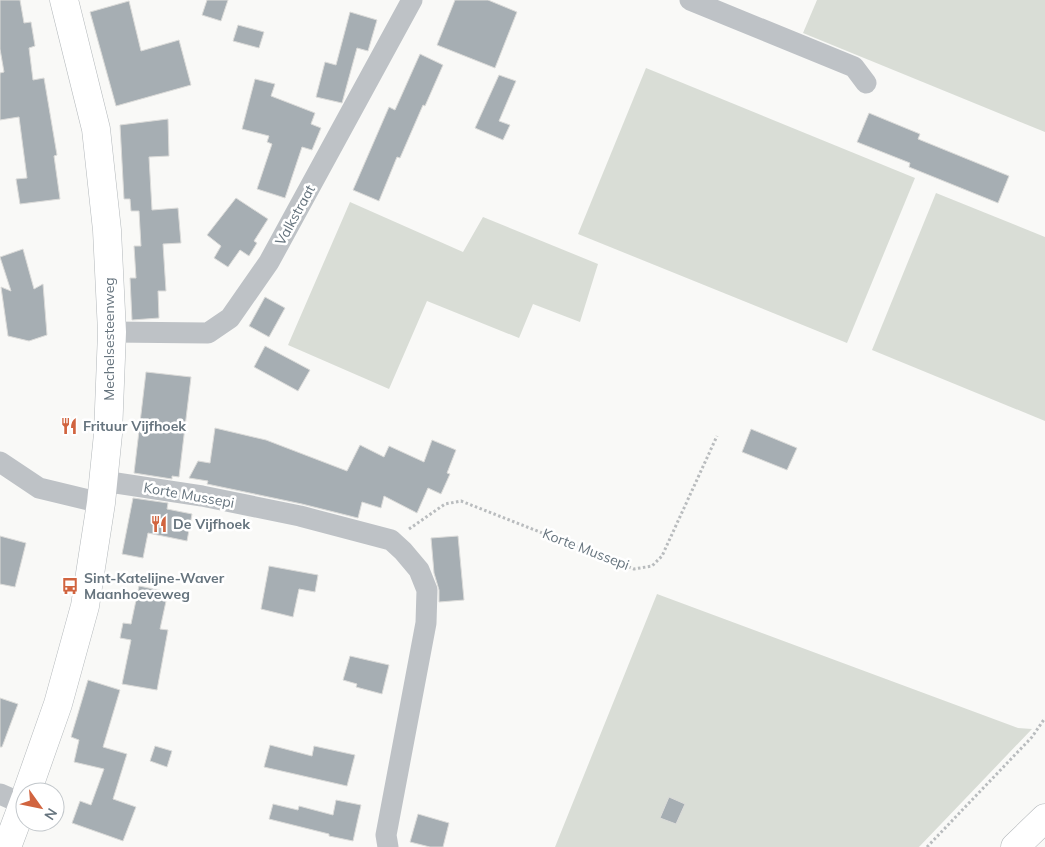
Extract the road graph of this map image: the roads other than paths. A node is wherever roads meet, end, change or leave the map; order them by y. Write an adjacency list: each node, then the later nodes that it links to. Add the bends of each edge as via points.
1 (64, 0): 5 (main road, Mechelsesteenweg, via 96,129 107,230)
2 (412, 0): 5 (street, Valkstraat, via 270,262 230,318 208,333)
3 (690, 0): 4 (street, via 854,67)
4 (866, 83)
5 (112, 332): 7 (main road, Mechelsesteenweg)
6 (0, 462): 7 (street, Korte Mussepi, via 39,488)
7 (102, 492): 8 (main road, Mechelsesteenweg, via 85,606 58,704); 12 (street, Korte Mussepi, via 202,496 300,516 390,540 420,570 427,590 426,623 386,835)
8 (25, 782)
9 (15, 812): 11 (main road, Mechelsesteenweg)
10 (1042, 818): 13 (main road)
11 (6, 847)
12 (388, 847)
13 (1015, 847)

